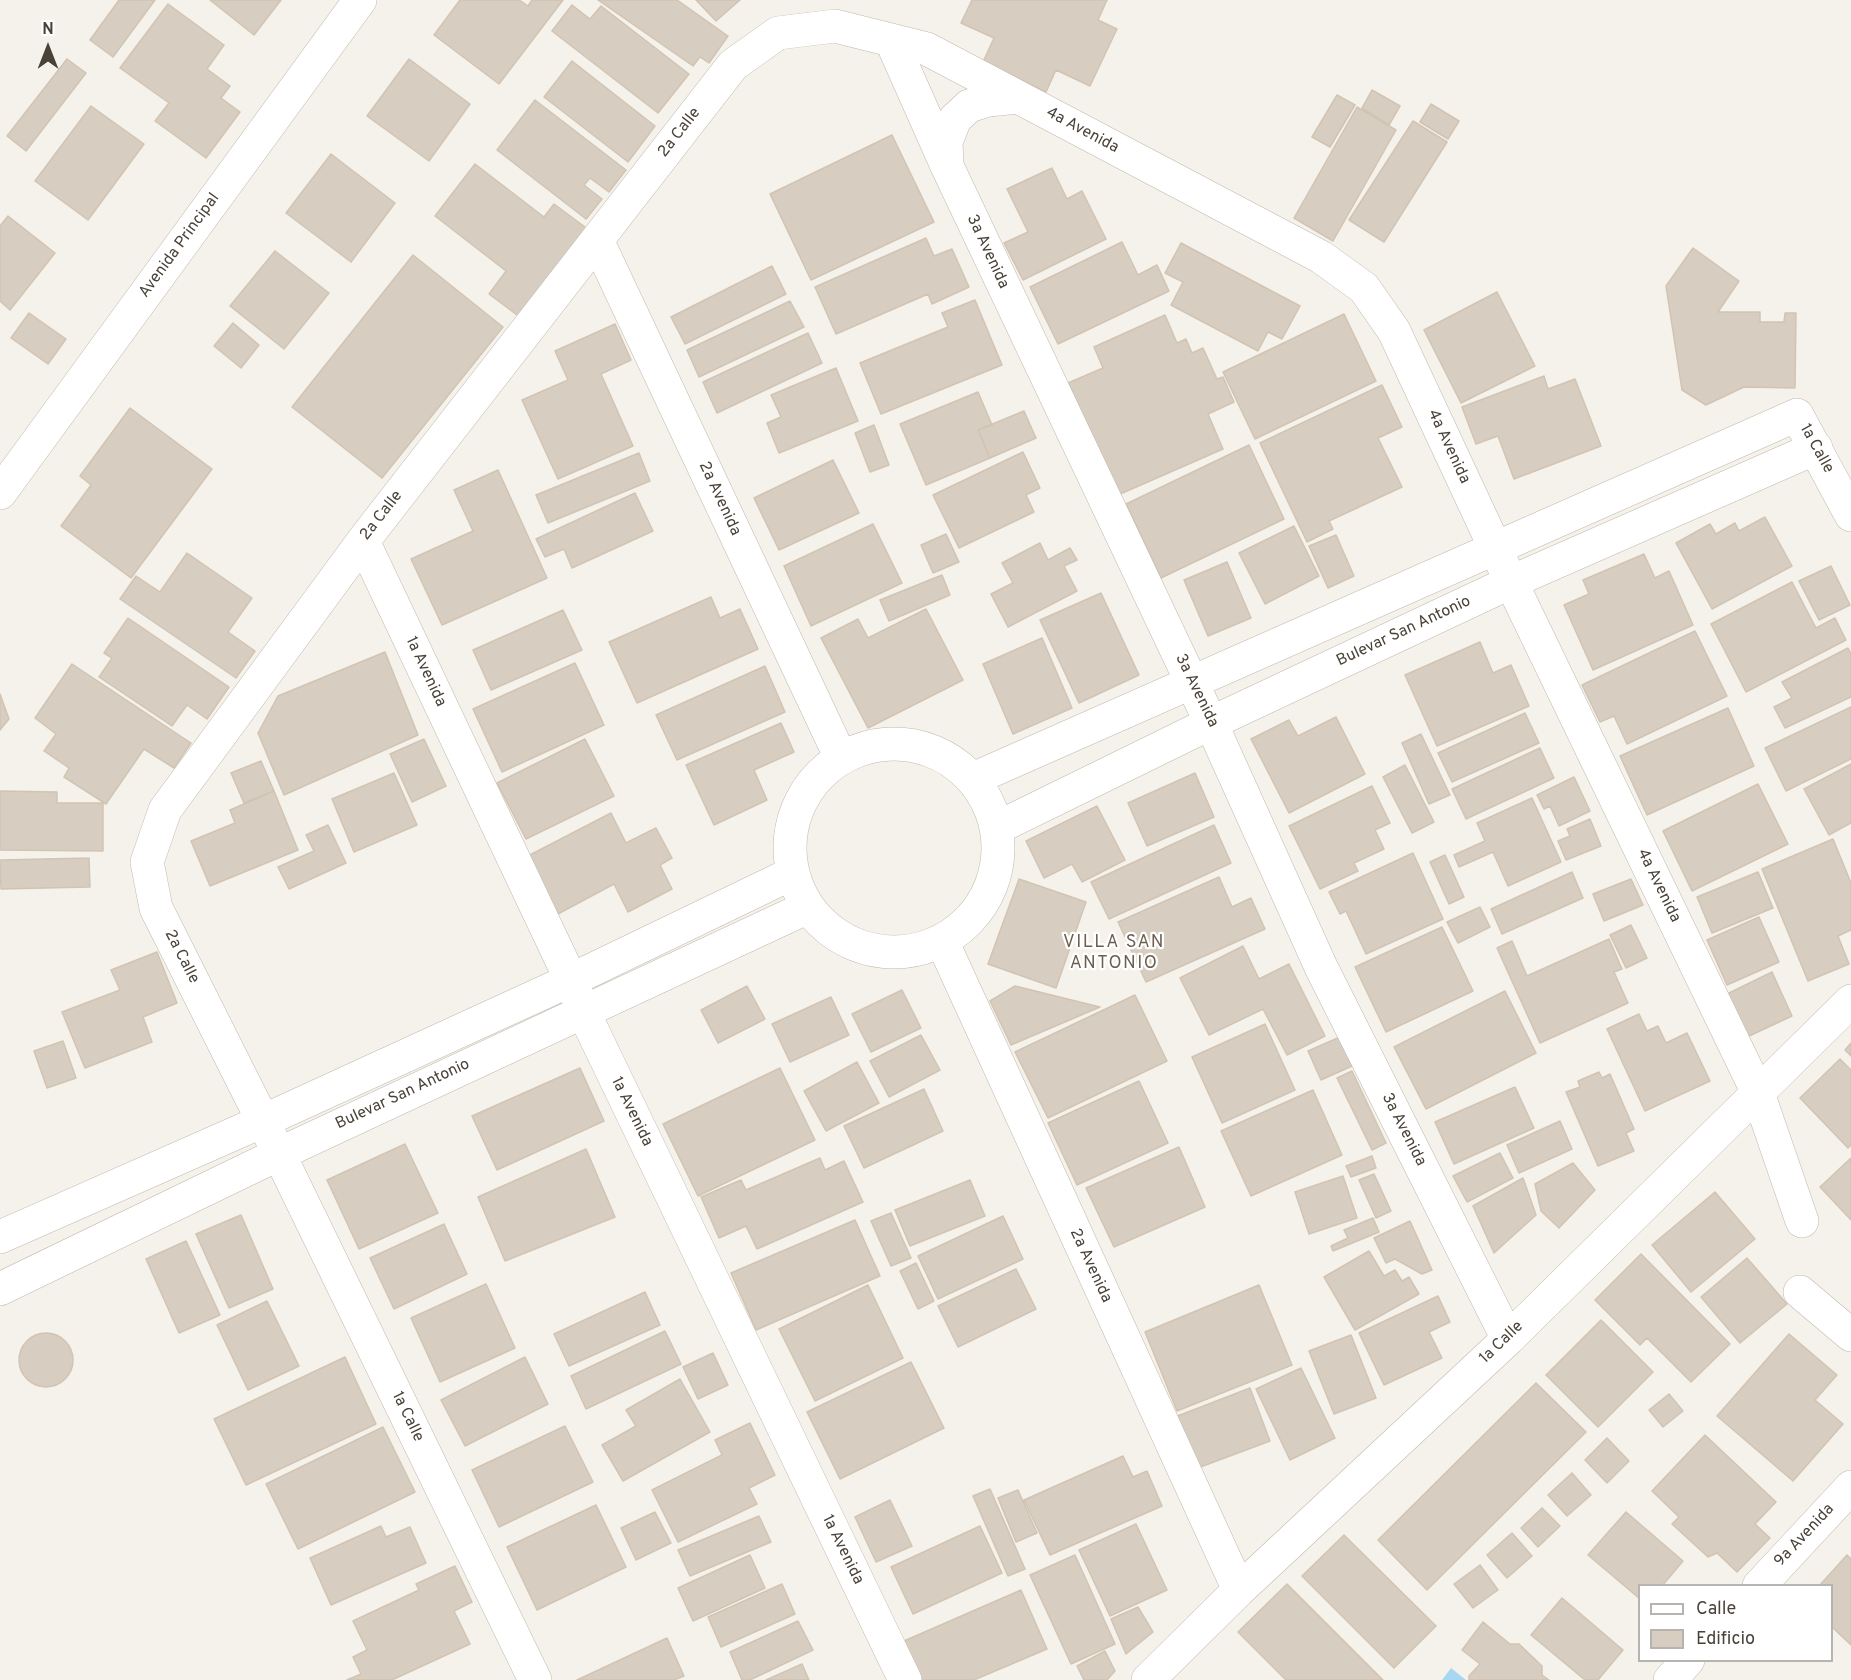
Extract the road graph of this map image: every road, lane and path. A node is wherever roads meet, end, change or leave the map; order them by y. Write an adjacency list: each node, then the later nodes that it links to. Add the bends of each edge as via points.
1 (360, 0): 7 (street, Avenida Principal)
2 (891, 40): 3 (street, 4a Avenida, via 927,49); 4 (street, 3a Avenida); 5 (street, 2a Calle, via 835,26 777,33 733,65)
3 (1018, 97): 4 (street, via 969,106 955,120 946,142); 10 (street, 4a Avenida, via 1321,257 1364,288 1394,330)
4 (947, 166): 12 (street, 3a Avenida)
5 (597, 240): 9 (street, 2a Calle); 14 (street, 2a Avenida)
6 (1816, 448): 8 (street, 1a Calle); 10 (street, 1a Calle, via 1797,416); 11 (street, Bulevar San Antonio)
7 (0, 493)
8 (1851, 515)
9 (363, 541): 20 (street, 1a Avenida); 24 (street, 2a Calle, via 165,810 147,862 156,908)
10 (1495, 549): 11 (street, 4a Avenida); 12 (street)
11 (1511, 582): 13 (street, Bulevar San Antonio); 23 (street, 4a Avenida)
12 (1191, 682): 13 (street, 3a Avenida); 15 (street)
13 (1211, 723): 16 (street, Bulevar San Antonio, via 1009,822); 31 (street, 3a Avenida, via 1321,967)
14 (841, 758): 15 (street, via 871,746 902,744 934,751); 17 (street, via 816,779 798,808 790,840)
15 (973, 778): 16 (street)
16 (997, 824): 19 (street, via 999,858 989,892 970,921)
17 (793, 873): 18 (street); 20 (street, Bulevar San Antonio)
18 (808, 907): 19 (street, via 828,929 854,944 883,952 913,950); 22 (street, Bulevar San Antonio)
19 (942, 941): 34 (street, 2a Avenida)
20 (571, 980): 22 (street, 1a Avenida); 24 (street, Bulevar San Antonio)
21 (1851, 1001): 23 (street, 1a Calle)
22 (583, 1011): 25 (street, Bulevar San Antonio); 37 (street, 1a Avenida)
23 (1758, 1094): 26 (street, 4a Avenida); 31 (street, 1a Calle)
24 (263, 1121): 25 (street, 2a Calle); 27 (street, Bulevar San Antonio)
25 (279, 1154): 28 (street, Bulevar San Antonio); 36 (street, 1a Calle)
26 (1802, 1221)
27 (0, 1237)
28 (0, 1289)
29 (1800, 1292): 30 (street)
30 (1851, 1335)
31 (1508, 1339): 34 (street, 1a Calle)
32 (1851, 1487): 33 (street, 9a Avenida)
33 (1761, 1584)
34 (1239, 1590): 38 (street, 1a Calle)
35 (1686, 1662): 39 (street)
36 (535, 1680)
37 (904, 1680)
38 (1148, 1680)
39 (1670, 1680)

